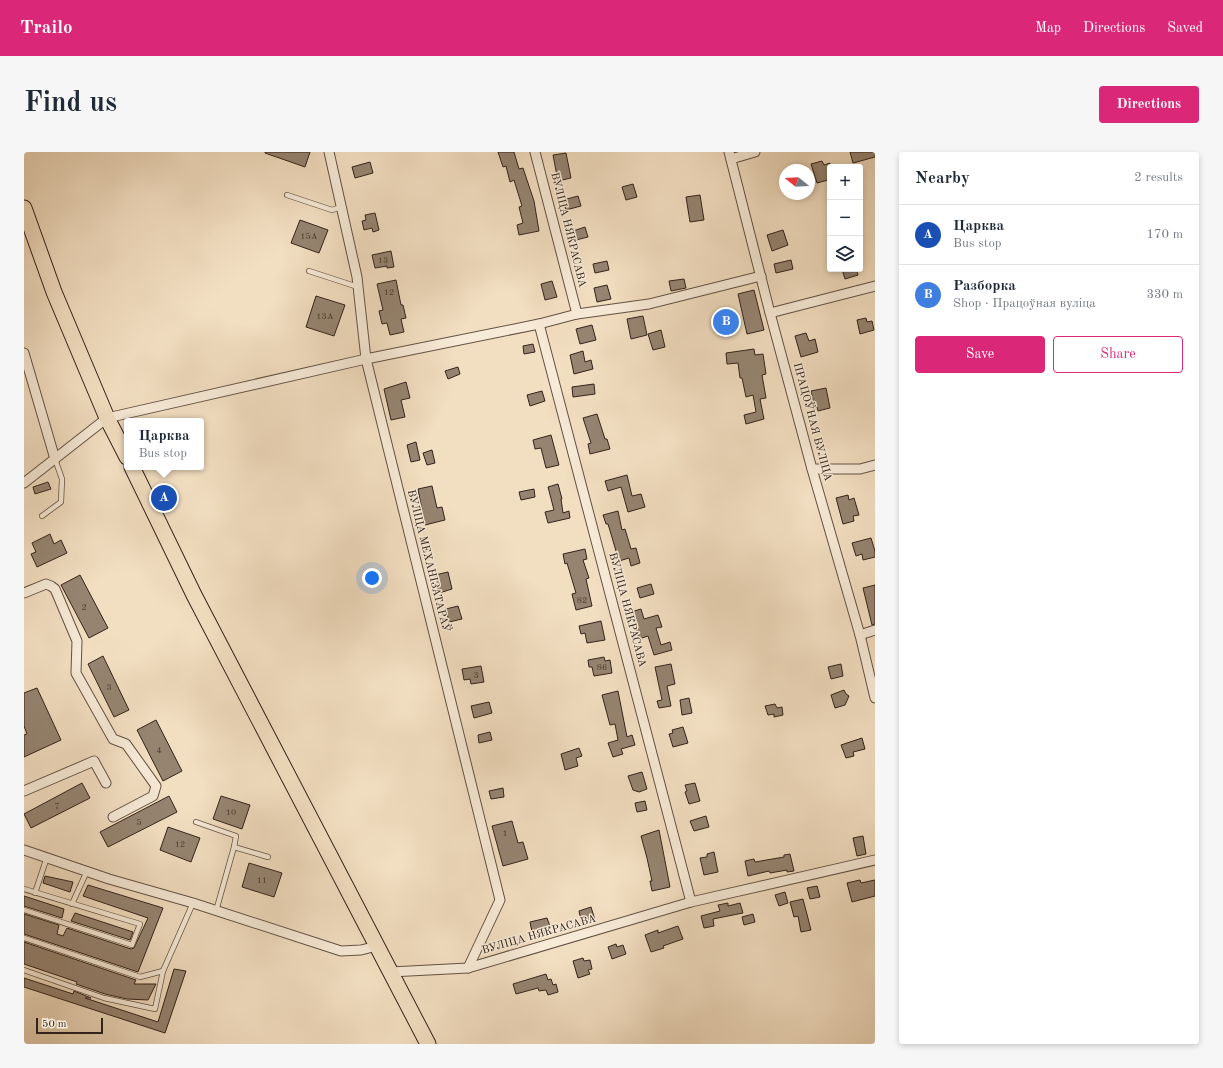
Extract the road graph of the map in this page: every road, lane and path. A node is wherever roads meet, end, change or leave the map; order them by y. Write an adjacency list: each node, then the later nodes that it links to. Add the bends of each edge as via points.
1 (328, 152): 6 (street, ВУЛІЦА МЕХАНІЗАТАРАЎ)
2 (535, 152): 13 (street, ВУЛІЦА НЯКРАСАВА)
3 (755, 152): 4 (street)
4 (730, 156): 9 (street, ПРАЦОЎНАЯ ВУЛІЦА)
5 (286, 195): 6 (lane, via 332,210)
6 (341, 207): 11 (street, ВУЛІЦА МЕХАНІЗАТАРАЎ)
7 (24, 208): 17 (main road, via 54,292)
8 (309, 271): 11 (lane)
9 (762, 276): 12 (street, ПРАЦОЎНАЯ ВУЛІЦА); 13 (street, via 649,304)
10 (875, 286): 12 (street)
11 (358, 287): 16 (street, ВУЛІЦА МЕХАНІЗАТАРАЎ)
12 (770, 313): 21 (street, ПРАЦОЎНАЯ ВУЛІЦА)
13 (577, 314): 14 (street)
14 (539, 324): 16 (street); 41 (street, ВУЛІЦА НЯКРАСАВА)
15 (24, 353): 19 (street)
16 (366, 359): 17 (street); 48 (street, ВУЛІЦА МЕХАНІЗАТАРАЎ, via 500,900)
17 (107, 418): 18 (main road); 19 (street)
18 (124, 451)
19 (55, 459): 23 (street); 24 (lane, via 62,480 60,502)
20 (875, 465): 21 (street, via 860,469)
21 (812, 469): 27 (street, ПРАЦОЎНАЯ ВУЛІЦА)
22 (133, 470): 47 (main road, via 194,595)
23 (24, 483)
24 (42, 516)
25 (24, 594): 31 (street, via 46,584 55,589 77,641 76,673 113,739 126,744 156,786 153,796)
26 (875, 630): 27 (street)
27 (860, 635): 28 (street, ПРАЦОЎНАЯ ВУЛІЦА)
28 (875, 698)
29 (106, 783): 30 (street, via 94,761)
30 (24, 791)
31 (113, 817)
32 (196, 822): 33 (lane, via 236,836)
33 (234, 847): 35 (lane); 45 (lane)
34 (24, 850): 36 (street)
35 (268, 857)
36 (47, 858): 38 (street); 40 (lane)
37 (875, 860): 41 (street, ВУЛІЦА НЯКРАСАВА)
38 (87, 871): 42 (street); 43 (lane)
39 (24, 889): 40 (lane)
40 (35, 892): 43 (lane)
41 (691, 902): 48 (street, ВУЛІЦА НЯКРАСАВА)
42 (193, 903): 45 (street); 50 (lane)
43 (72, 904): 44 (lane, via 140,924 132,945)
44 (24, 910)
45 (216, 911): 47 (street, via 341,951)
46 (24, 938): 50 (lane, via 140,977)
47 (377, 946): 51 (main road)
48 (468, 968): 51 (street, ВУЛІЦА НЯКРАСАВА)
49 (24, 970): 50 (lane, via 104,998 155,1009)
50 (163, 971)
51 (390, 972): 52 (main road)
52 (428, 1044)

